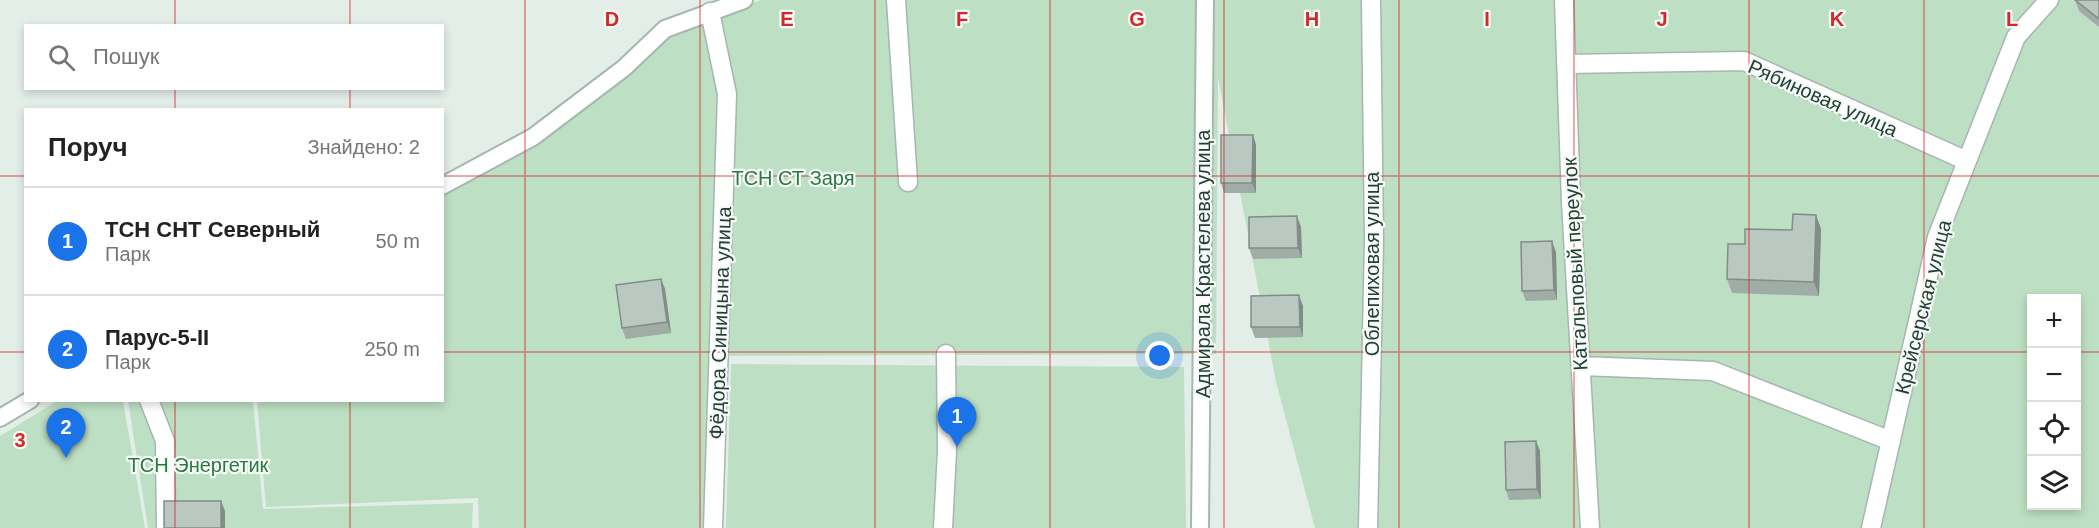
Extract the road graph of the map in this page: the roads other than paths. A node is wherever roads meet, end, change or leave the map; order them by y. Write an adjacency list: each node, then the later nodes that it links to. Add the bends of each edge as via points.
1 (744, 0): 7 (lane)
2 (896, 0): 10 (street)
3 (1205, 0): 21 (lane, Адмирала Крастелева улица)
4 (1371, 0): 22 (street, Облепиховая улица, via 1374,240)
5 (1564, 0): 8 (street, Катальповый переулок)
6 (2049, 0): 9 (street, Крейсерская улица, via 2016,37)
7 (710, 12): 11 (lane, via 665,29 624,68 533,137); 19 (street, Фёдора Синицына улица, via 727,94)
8 (1566, 64): 9 (street, Рябиновая улица, via 1744,61); 13 (street, Катальповый переулок)
9 (1967, 161): 17 (street, Крейсерская улица, via 1937,237)
10 (908, 182)
11 (444, 185)
12 (945, 354): 20 (street)
13 (1581, 366): 17 (street, via 1713,371); 23 (street, Катальповый переулок)
14 (27, 402): 16 (lane)
15 (150, 402): 18 (street, via 165,441)
16 (0, 418)
17 (1891, 441): 24 (street, Крейсерская улица)
18 (166, 528)
19 (713, 528)
20 (944, 528)
21 (1200, 528)
22 (1368, 528)
23 (1590, 528)
24 (1871, 528)

